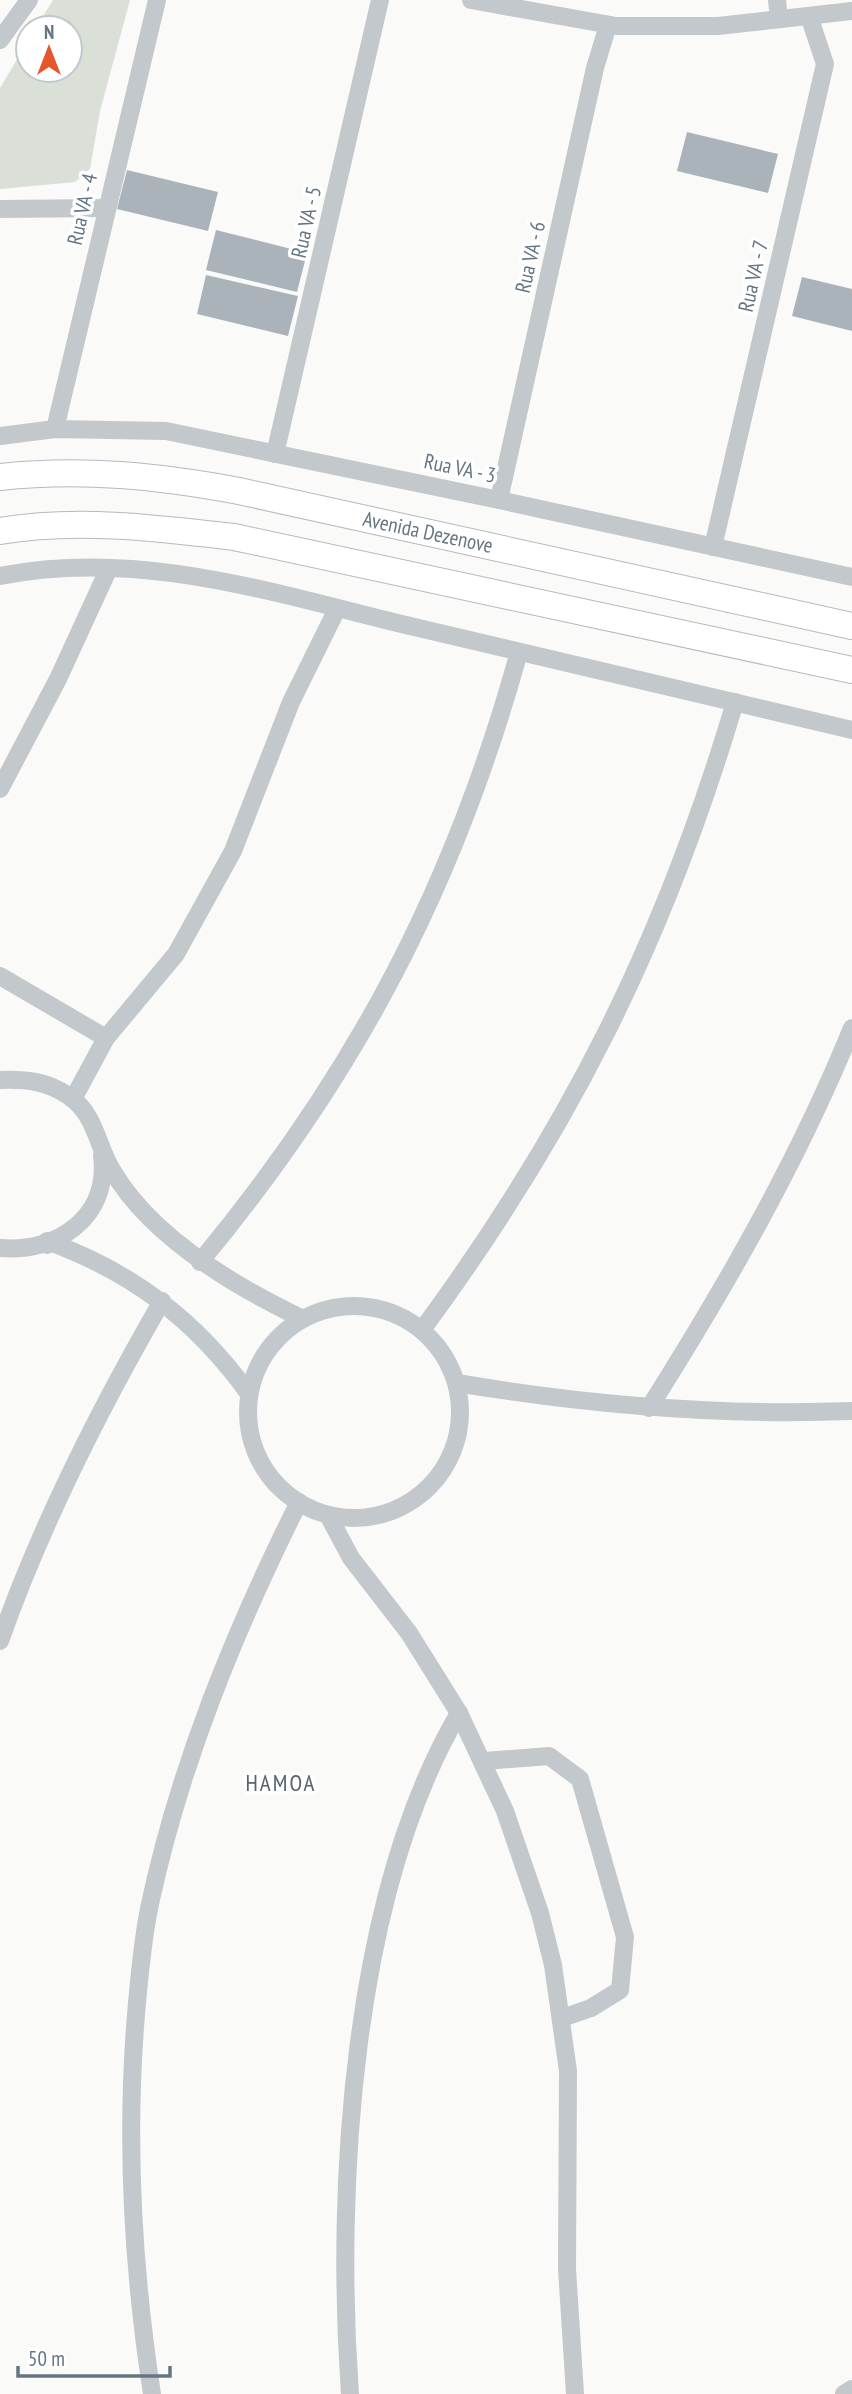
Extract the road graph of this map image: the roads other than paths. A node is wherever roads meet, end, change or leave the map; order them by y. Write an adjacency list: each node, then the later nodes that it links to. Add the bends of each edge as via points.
1 (29, 0): 10 (street)
2 (156, 0): 11 (street, Rua VA - 4)
3 (380, 0): 15 (street, Rua VA - 5)
4 (471, 0): 9 (street)
5 (777, 0): 8 (street)
6 (852, 11): 7 (street)
7 (809, 16): 8 (street); 19 (street, Rua VA - 7, via 825,64)
8 (779, 19): 9 (street, via 718,26)
9 (608, 24): 17 (street, Rua VA - 6)
10 (0, 40)
11 (106, 208): 12 (street); 13 (street, Rua VA - 4)
12 (0, 209)
13 (55, 429): 14 (street, Rua VA - 3); 15 (street, Rua VA - 3, via 166,431)
14 (0, 436)
15 (275, 454): 17 (street, Rua VA - 3)
16 (0, 477): 24 (street, Avenida Dezenove, via 94,472 164,477)
17 (499, 500): 19 (street, Rua VA - 3)
18 (0, 531): 26 (street, via 38,525 157,528 234,537)
19 (713, 547): 22 (street, Rua VA - 3)
20 (109, 568): 21 (street, via 38,569); 23 (street, via 191,574); 29 (street)
21 (0, 576)
22 (852, 577)
23 (337, 609): 25 (street); 32 (street, via 291,702 233,851 176,954)
24 (852, 626)
25 (519, 652): 27 (street); 38 (street, via 463,828 383,999 295,1140)
26 (852, 670)
27 (735, 702): 28 (street); 41 (street, via 690,844 601,1048 532,1170)
28 (852, 730)
29 (0, 789)
30 (0, 976): 32 (street)
31 (852, 1028): 44 (street, via 776,1191)
32 (106, 1038): 34 (street)
33 (0, 1080): 34 (street, via 26,1079)
34 (73, 1098): 35 (street, via 90,1118)
35 (100, 1141): 36 (street, via 103,1166 93,1203 70,1232); 38 (street, via 111,1170 149,1215)
36 (47, 1245): 37 (street); 39 (street, via 47,1241 108,1266)
37 (0, 1248)
38 (200, 1262): 40 (street)
39 (162, 1301): 43 (street, via 210,1344); 48 (street, via 62,1489)
40 (303, 1319): 41 (street, via 332,1308 364,1306 395,1314); 43 (street, via 277,1338 259,1364)
41 (422, 1330): 42 (street, via 444,1354)
42 (457, 1382): 44 (street); 47 (street, via 461,1414 456,1445 441,1474 419,1496 391,1511 360,1518)
43 (249, 1394): 46 (street, via 248,1425 257,1456 274,1482)
44 (649, 1408): 45 (street, via 738,1413)
45 (852, 1411)
46 (299, 1502): 47 (street); 53 (street, via 210,1703 149,1906 134,2036 131,2166 138,2288)
47 (328, 1515): 49 (street, via 351,1559 409,1633)
48 (0, 1641)
49 (459, 1713): 50 (street); 54 (street, via 421,1788 389,1887 362,2031 346,2225)
50 (484, 1761): 51 (street, via 524,1861 550,1952); 51 (street, via 549,1756 580,1779 625,1937 620,1990 591,2008)
51 (562, 2018): 55 (street, via 568,2071 568,2269)
52 (852, 2389): 56 (street)
53 (152, 2394)
54 (350, 2394)
55 (575, 2394)
56 (844, 2394)

